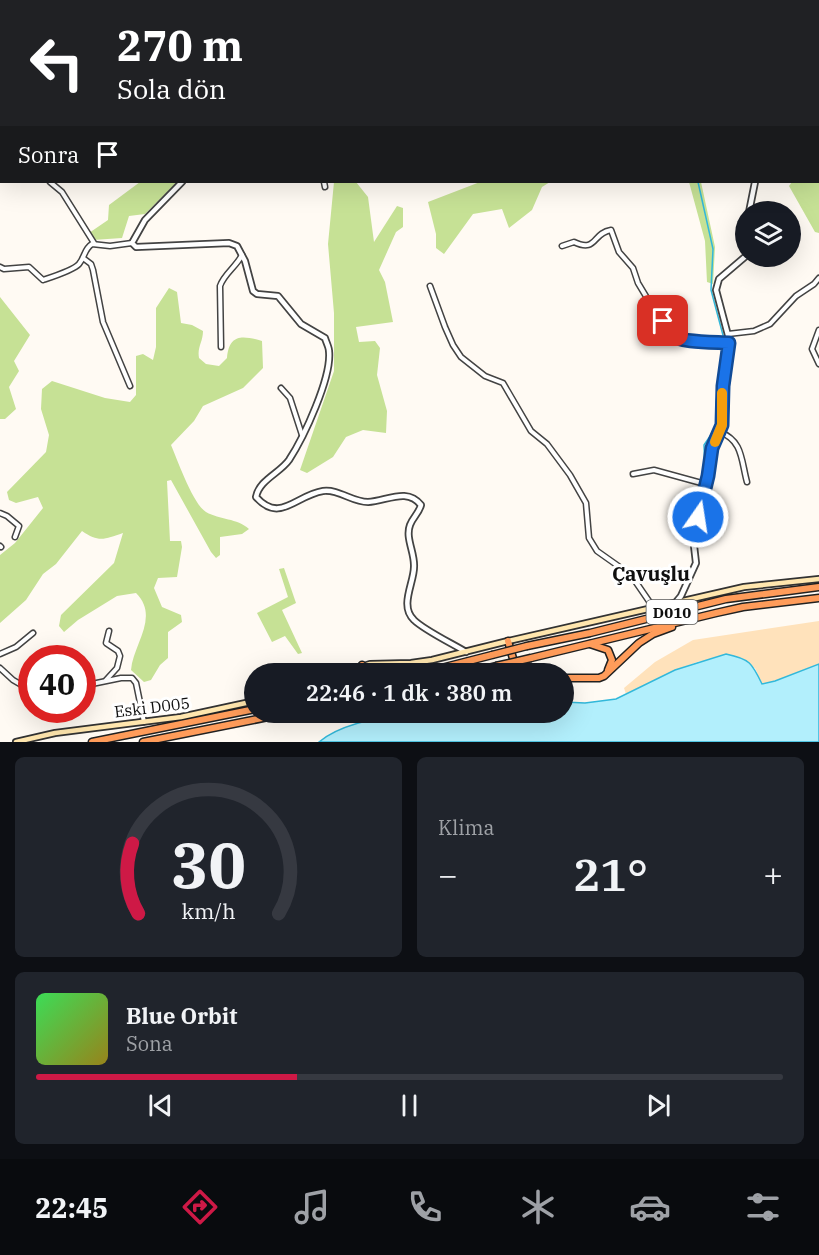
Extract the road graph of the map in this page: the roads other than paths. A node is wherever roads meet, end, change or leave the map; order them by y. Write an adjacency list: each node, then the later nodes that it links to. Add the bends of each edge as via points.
1 (51, 183): 6 (street, via 62,192)
2 (181, 183): 5 (street, via 145,220)
3 (755, 183): 4 (street)
4 (751, 201)
5 (132, 243): 6 (street); 8 (street, via 136,247 229,243 237,246)
6 (94, 244): 9 (street)
7 (562, 246): 16 (street, via 574,242 588,246 611,230 619,252 633,268 668,333 690,340)
8 (242, 255): 17 (street, via 220,286); 22 (street, via 252,291 278,296 301,324 325,338 329,351 327,370)
9 (83, 258): 11 (street, via 77,267 43,280 29,267); 19 (street, via 91,264 103,322)
10 (735, 265): 15 (street, via 719,279 716,290)
11 (0, 267)
12 (819, 278): 15 (street, via 770,324 754,331)
13 (430, 286): 32 (street, via 461,357 503,384 531,431 547,444 575,483 586,503 589,538 597,551 631,575)
14 (819, 330): 18 (street, via 812,349)
15 (728, 334): 16 (street)
16 (729, 343): 21 (street)
17 (221, 347)
18 (819, 364)
19 (130, 386)
20 (281, 388): 22 (street, via 295,409)
21 (720, 432): 24 (street, via 737,443); 25 (street, via 712,448)
22 (302, 435): 38 (street, via 289,460 262,484 256,497 275,510 324,491 356,501 401,495 417,500 420,511 410,525 409,536 415,563 408,611 413,620)
23 (633, 474): 25 (street, via 654,470)
24 (747, 482)
25 (706, 484): 31 (street, via 693,537 696,563)
26 (0, 513): 27 (street, via 19,526)
27 (15, 537)
28 (819, 579): 31 (main road, via 744,587)
29 (819, 587): 41 (highway, D010, bridge, via 726,599)
30 (819, 598): 33 (highway, D010, via 743,607)
31 (676, 602): 32 (main road)
32 (653, 607): 36 (main road)
33 (691, 619): 37 (highway, D010); 46 (highway, via 653,634)
34 (109, 631): 48 (street, via 106,643 118,651 120,660 114,673)
35 (33, 633): 39 (street)
36 (508, 641): 38 (main road); 43 (highway)
37 (586, 644): 42 (highway, D010, bridge); 46 (highway, via 604,647 611,654 611,666)
38 (466, 652): 40 (main road)
39 (0, 654)
40 (415, 663)
41 (461, 663)
42 (509, 663)
43 (514, 663)
44 (0, 668): 47 (street)
45 (574, 678): 46 (highway)
46 (599, 678)
47 (18, 682)
48 (102, 682): 49 (street); 52 (street, via 132,678)
49 (96, 683)
50 (244, 705): 52 (main road, Eski D005)
51 (244, 711): 55 (highway)
52 (144, 722): 54 (main road, Eski D005)
53 (244, 722): 56 (highway)
54 (16, 742)
55 (93, 742)
56 (143, 742)

